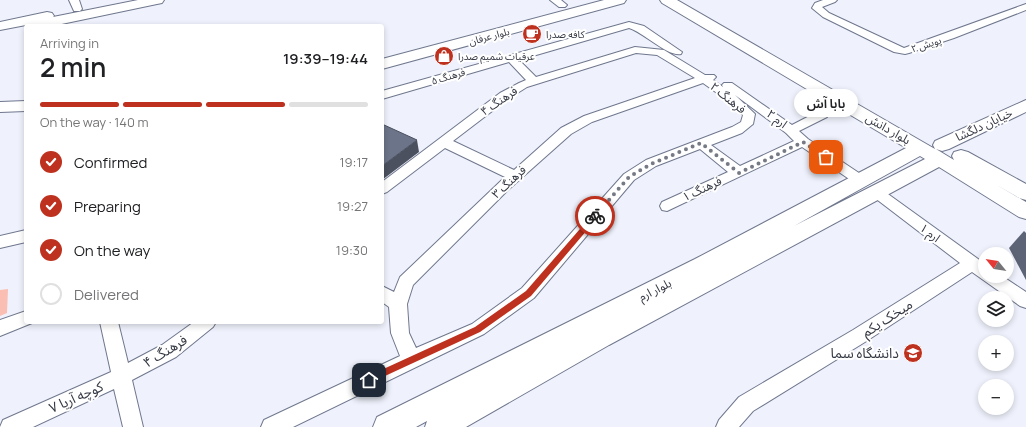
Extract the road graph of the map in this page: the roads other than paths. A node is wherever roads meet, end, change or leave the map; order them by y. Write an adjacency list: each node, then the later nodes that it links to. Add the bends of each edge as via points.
1 (122, 0): 9 (street)
2 (157, 0): 11 (street)
3 (582, 0): 8 (street, بلوار عرفان)
4 (618, 0): 19 (street, بلوار عرفان)
5 (667, 0): 35 (street, بلوار دانش)
6 (687, 0): 35 (street, بلوار دانش)
7 (828, 1): 10 (street, پویش ۲, via 818,5 826,15 905,51)
8 (558, 3): 17 (street, بلوار عرفان)
9 (76, 5): 13 (street)
10 (1026, 7)
11 (42, 24)
12 (629, 24): 18 (street, فرهنگ ۵); 20 (street, ارم ۲, via 640,28)
13 (0, 26)
14 (24, 27): 15 (street)
15 (0, 33)
16 (660, 52): 20 (street, فرهنگ ۲); 21 (street, فرهنگ ۴, via 635,50)
17 (384, 53)
18 (511, 58): 21 (street); 22 (street, فرهنگ ۵)
19 (384, 63)
20 (709, 77): 29 (street, ارم ۲, via 755,103); 32 (street, فرهنگ ۲, via 749,114 747,124); 37 (street, فرهنگ ۳, via 588,119 566,131)
21 (534, 82): 30 (street, فرهنگ ۴, via 504,96)
22 (384, 94)
23 (24, 95): 24 (street)
24 (0, 96)
25 (1026, 105): 35 (street, خیابان دلگشا)
26 (24, 106): 27 (street)
27 (0, 107)
28 (823, 114): 29 (street)
29 (790, 130): 31 (street, ارم ۲)
30 (444, 142): 34 (street, فرهنگ ۴); 37 (street)
31 (803, 142): 36 (street, فرهنگ ۱); 38 (street, ارم ۲)
32 (701, 143): 36 (street); 54 (street, فرهنگ ۲, via 651,164 629,177 528,294 478,329)
33 (418, 145): 34 (street)
34 (432, 151): 39 (street, فرهنگ ۴)
35 (924, 156): 38 (street, بلوار ارم); 40 (street, بلوار دانش); 42 (street, بلوار دانش)
36 (739, 173): 41 (street, فرهنگ ۱)
37 (515, 176): 49 (street, فرهنگ ۳, via 406,282)
38 (868, 186): 45 (street, ارم ۱); 56 (street, بلوار ارم, via 600,337)
39 (384, 187)
40 (1026, 193)
41 (667, 206)
42 (1026, 212)
43 (24, 236): 44 (street)
44 (0, 242)
45 (978, 268): 61 (street, میخک یکم, via 858,336 746,404)
46 (999, 283): 48 (street)
47 (384, 294): 49 (street)
48 (1026, 301)
49 (398, 304): 54 (street, فرهنگ ۳, via 400,333)
50 (24, 319): 53 (street)
51 (109, 324): 55 (street)
52 (204, 324): 55 (street, فرهنگ ۴, via 168,351)
53 (0, 328)
54 (411, 359): 59 (street, فرهنگ ۲)
55 (120, 377): 57 (street, کوچه آریا ۷); 58 (street)
56 (448, 413): 60 (street, بلوار ارم)
57 (10, 427)
58 (133, 427)
59 (271, 427)
60 (387, 427)
61 (726, 427)

